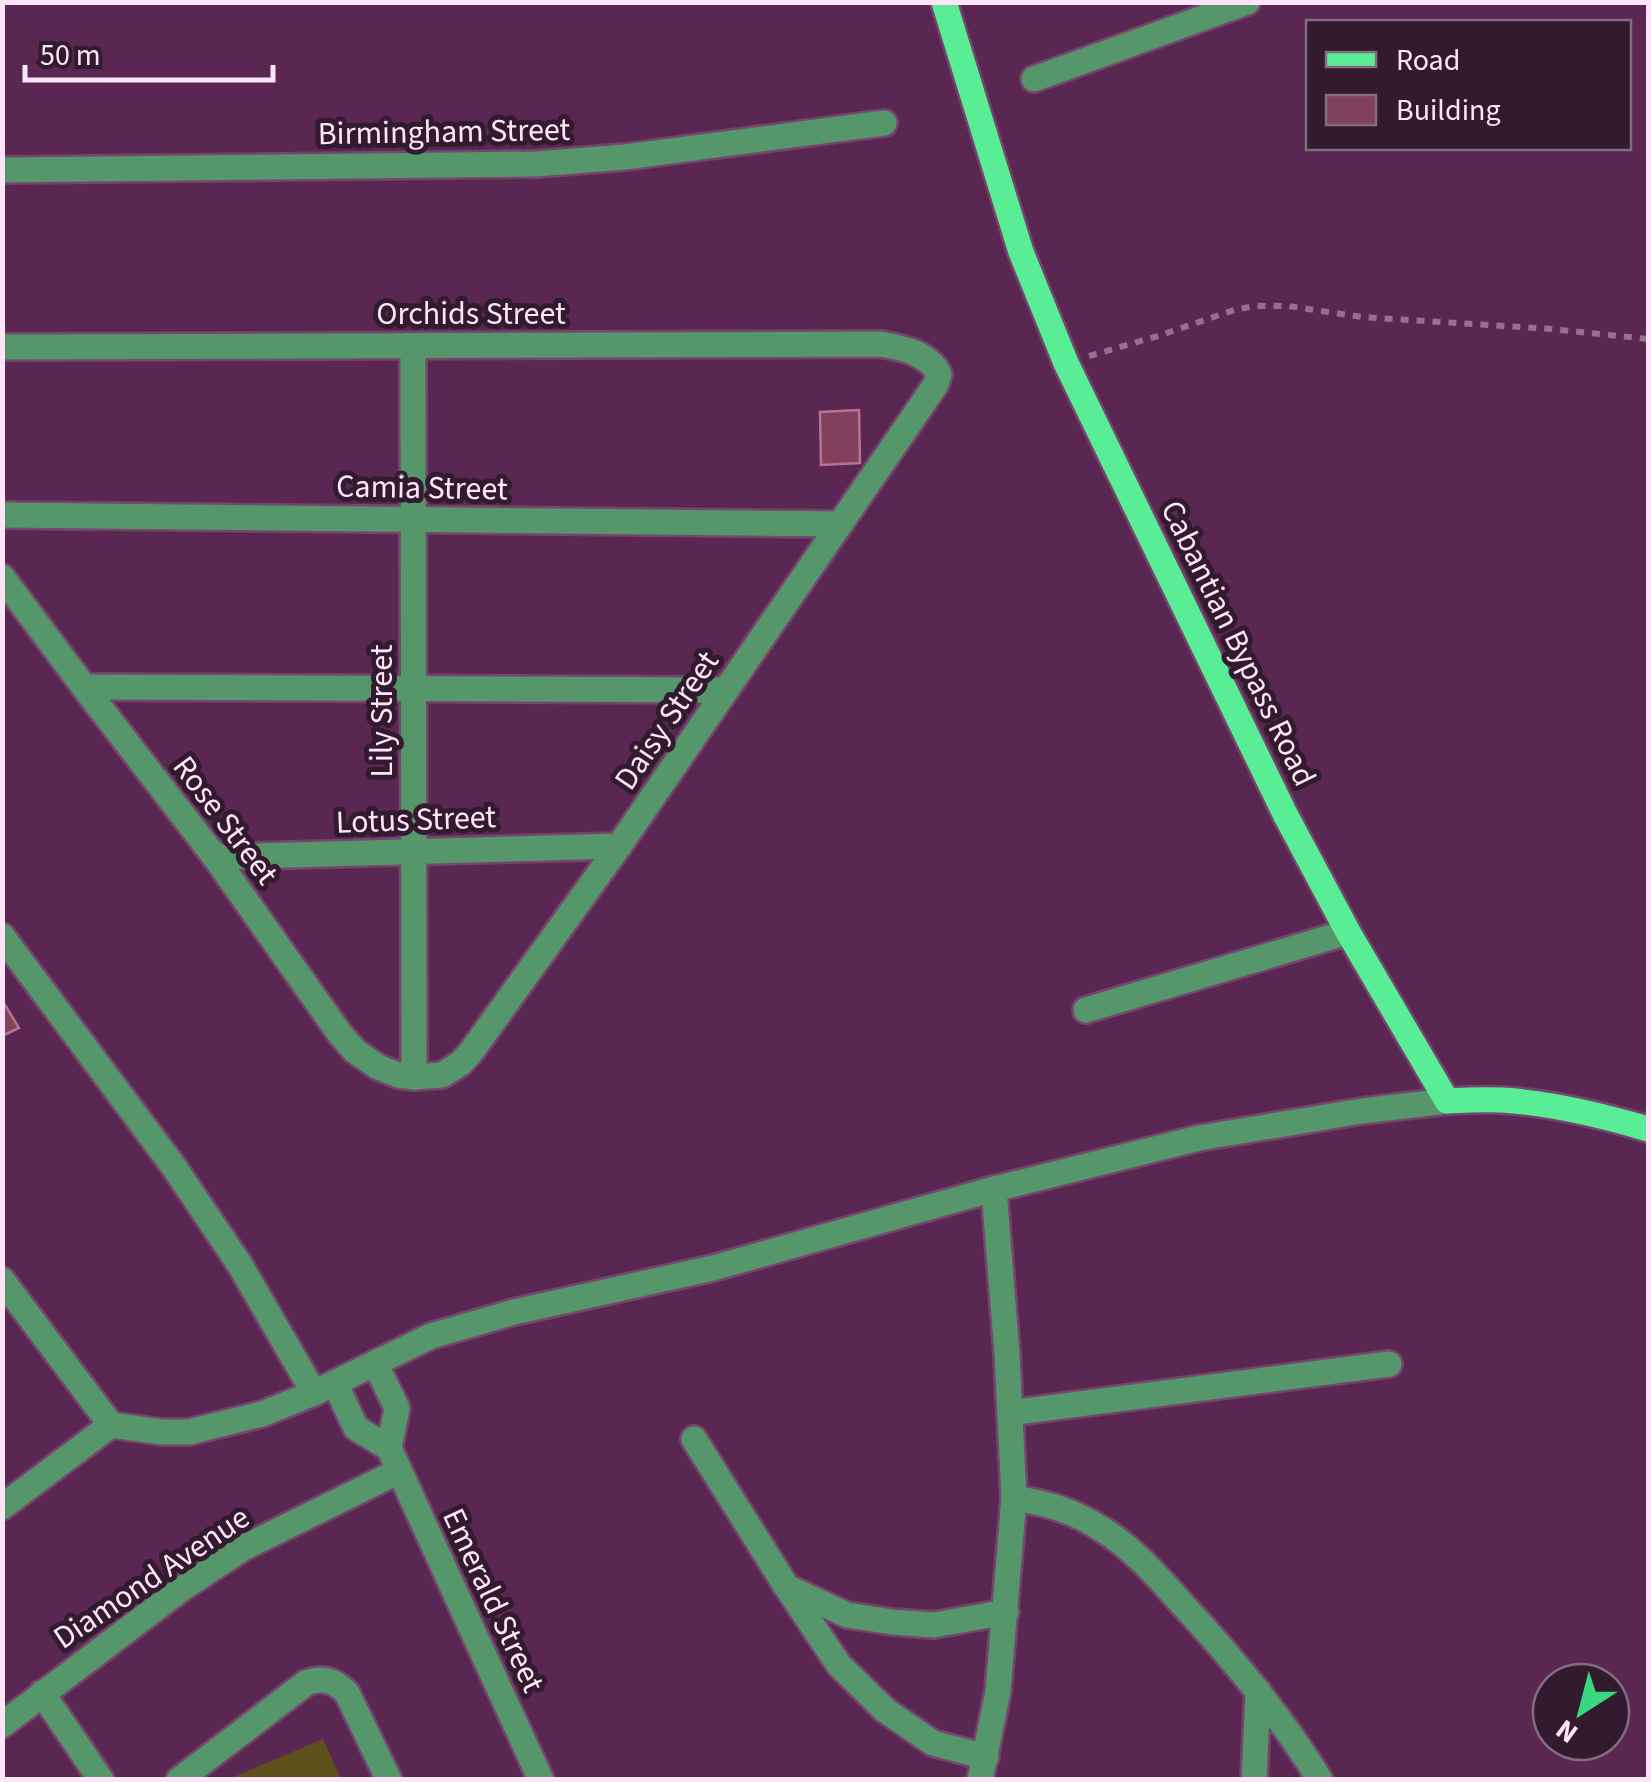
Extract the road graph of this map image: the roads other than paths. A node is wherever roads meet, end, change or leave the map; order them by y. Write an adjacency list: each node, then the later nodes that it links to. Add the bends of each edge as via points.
1 (944, 2): 19 (main road, Cabantian Bypass Road, via 1021,252 1066,362)
2 (1247, 2): 3 (street)
3 (1034, 79)
4 (884, 124): 5 (street, Birmingham Street, via 536,164)
5 (2, 170)
6 (413, 346): 7 (street, Orchids Street); 8 (street, Orchids Street, via 882,344); 10 (street, Lily Street)
7 (2, 347)
8 (934, 366): 11 (street, Daisy Street, via 936,384)
9 (2, 515): 10 (street, Camia Street)
10 (413, 519): 11 (street, Camia Street); 14 (street, Lily Street)
11 (840, 524): 15 (street, Daisy Street)
12 (2, 577): 13 (street, Rose Street)
13 (84, 687): 14 (street); 18 (street, Rose Street)
14 (414, 688): 15 (street); 17 (street, Lily Street)
15 (726, 690): 16 (street, Daisy Street)
16 (618, 846): 17 (street, Lotus Street); 22 (street, Daisy Street, via 465,1059 442,1075)
17 (414, 852): 18 (street, Lotus Street); 22 (street, Lily Street)
18 (215, 857): 22 (street, Rose Street, via 340,1034 367,1061)
19 (1348, 932): 21 (street); 23 (main road, Cabantian Bypass Road)
20 (2, 936): 29 (street, Emerald Street, via 174,1167)
21 (1086, 1010)
22 (414, 1077)
23 (1447, 1101): 24 (main road, via 1552,1106); 25 (street, via 1199,1138)
24 (1648, 1129)
25 (994, 1189): 27 (street, via 713,1268 514,1312 431,1336); 30 (street)
26 (2, 1280): 31 (street)
27 (375, 1363): 29 (street); 33 (street, via 398,1408)
28 (1389, 1364): 30 (street)
29 (324, 1388): 31 (street, via 262,1414 188,1432); 33 (street, Emerald Street, via 356,1428)
30 (1010, 1414): 34 (street)
31 (110, 1425): 35 (street)
32 (694, 1438): 36 (street)
33 (394, 1459): 39 (street, Diamond Avenue, via 242,1548); 45 (street, Emerald Street)
34 (1014, 1498): 37 (street); 38 (street, via 1053,1504 1101,1528 1150,1569)
35 (2, 1507)
36 (786, 1586): 37 (street, via 847,1615 892,1622 934,1625); 41 (street, via 839,1665 885,1710)
37 (1006, 1612): 41 (street)
38 (1258, 1691): 46 (street); 47 (street)
39 (42, 1693): 40 (street, Diamond Avenue); 42 (street)
40 (2, 1725)
41 (983, 1768)
42 (100, 1780)
43 (178, 1780): 44 (street, via 320,1678 346,1693)
44 (389, 1780)
45 (541, 1780)
46 (1254, 1780)
47 (1320, 1780)

